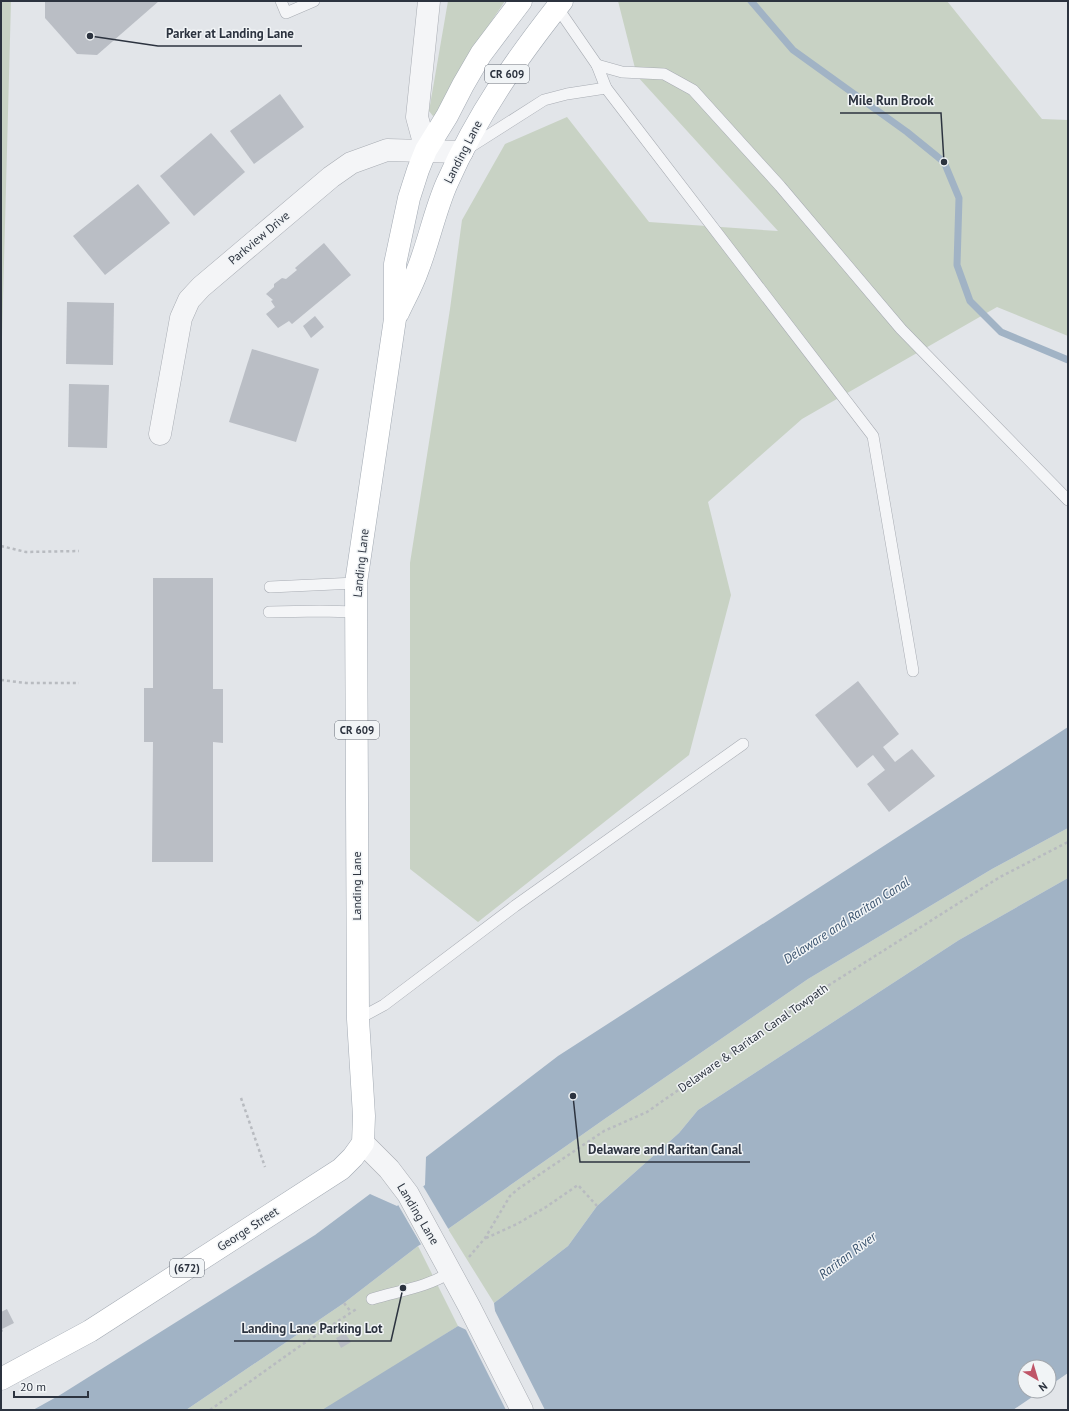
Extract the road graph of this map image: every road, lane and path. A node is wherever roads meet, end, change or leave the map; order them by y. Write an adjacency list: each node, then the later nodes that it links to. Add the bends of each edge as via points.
1 (281, 1): 2 (lane, via 286,13)
2 (314, 1)
3 (429, 1): 8 (street, via 417,116)
4 (520, 1): 8 (main road, Landing Lane, via 481,54)
5 (559, 4): 6 (lane); 9 (main road, Landing Lane / CR 609, via 521,53 489,102)
6 (597, 65): 7 (lane); 12 (lane, via 622,72 664,74 693,90 780,186 901,329)
7 (606, 88): 9 (lane, via 544,100); 19 (lane, via 873,436)
8 (426, 150): 9 (street, Parkview Drive); 10 (main road, Landing Lane, via 409,198 395,264); 11 (street, Parkview Drive, via 387,150 351,163 200,287 189,300 181,318)
9 (462, 152): 10 (main road, Landing Lane / CR 609, via 446,184 418,269)
10 (395, 320): 15 (main road, Landing Lane / CR 609)
11 (160, 434)
12 (1068, 500)
13 (1, 546): 14 (path, via 26,552)
14 (79, 551)
15 (356, 583): 16 (lane); 18 (main road, Landing Lane / CR 609)
16 (270, 587)
17 (269, 612): 18 (lane)
18 (357, 612): 24 (main road, Landing Lane / CR 609)
19 (912, 671)
20 (1, 680): 21 (path)
21 (79, 684)
22 (743, 744): 24 (lane, via 515,906 384,1005)
23 (1068, 842): 29 (path, Delaware & Raritan Canal Towpath, via 973,894 818,992 647,1112 604,1131 518,1189 510,1196)
24 (358, 1019): 26 (main road, Landing Lane / CR 609, via 364,1116)
25 (241, 1098): 27 (path)
26 (363, 1143): 30 (street, Landing Lane, via 389,1169 408,1194); 34 (main road, George Street / (672), via 341,1169 90,1330)
27 (265, 1168)
28 (597, 1206): 29 (path, via 578,1185 546,1208)
29 (485, 1238): 30 (path, Delaware & Raritan Canal Towpath)
30 (454, 1266): 31 (lane, via 439,1280); 36 (street, Landing Lane, via 469,1306)
31 (372, 1299): 33 (path)
32 (344, 1302): 33 (path)
33 (351, 1312): 35 (path)
34 (1, 1379)
35 (210, 1410)
36 (522, 1410)

